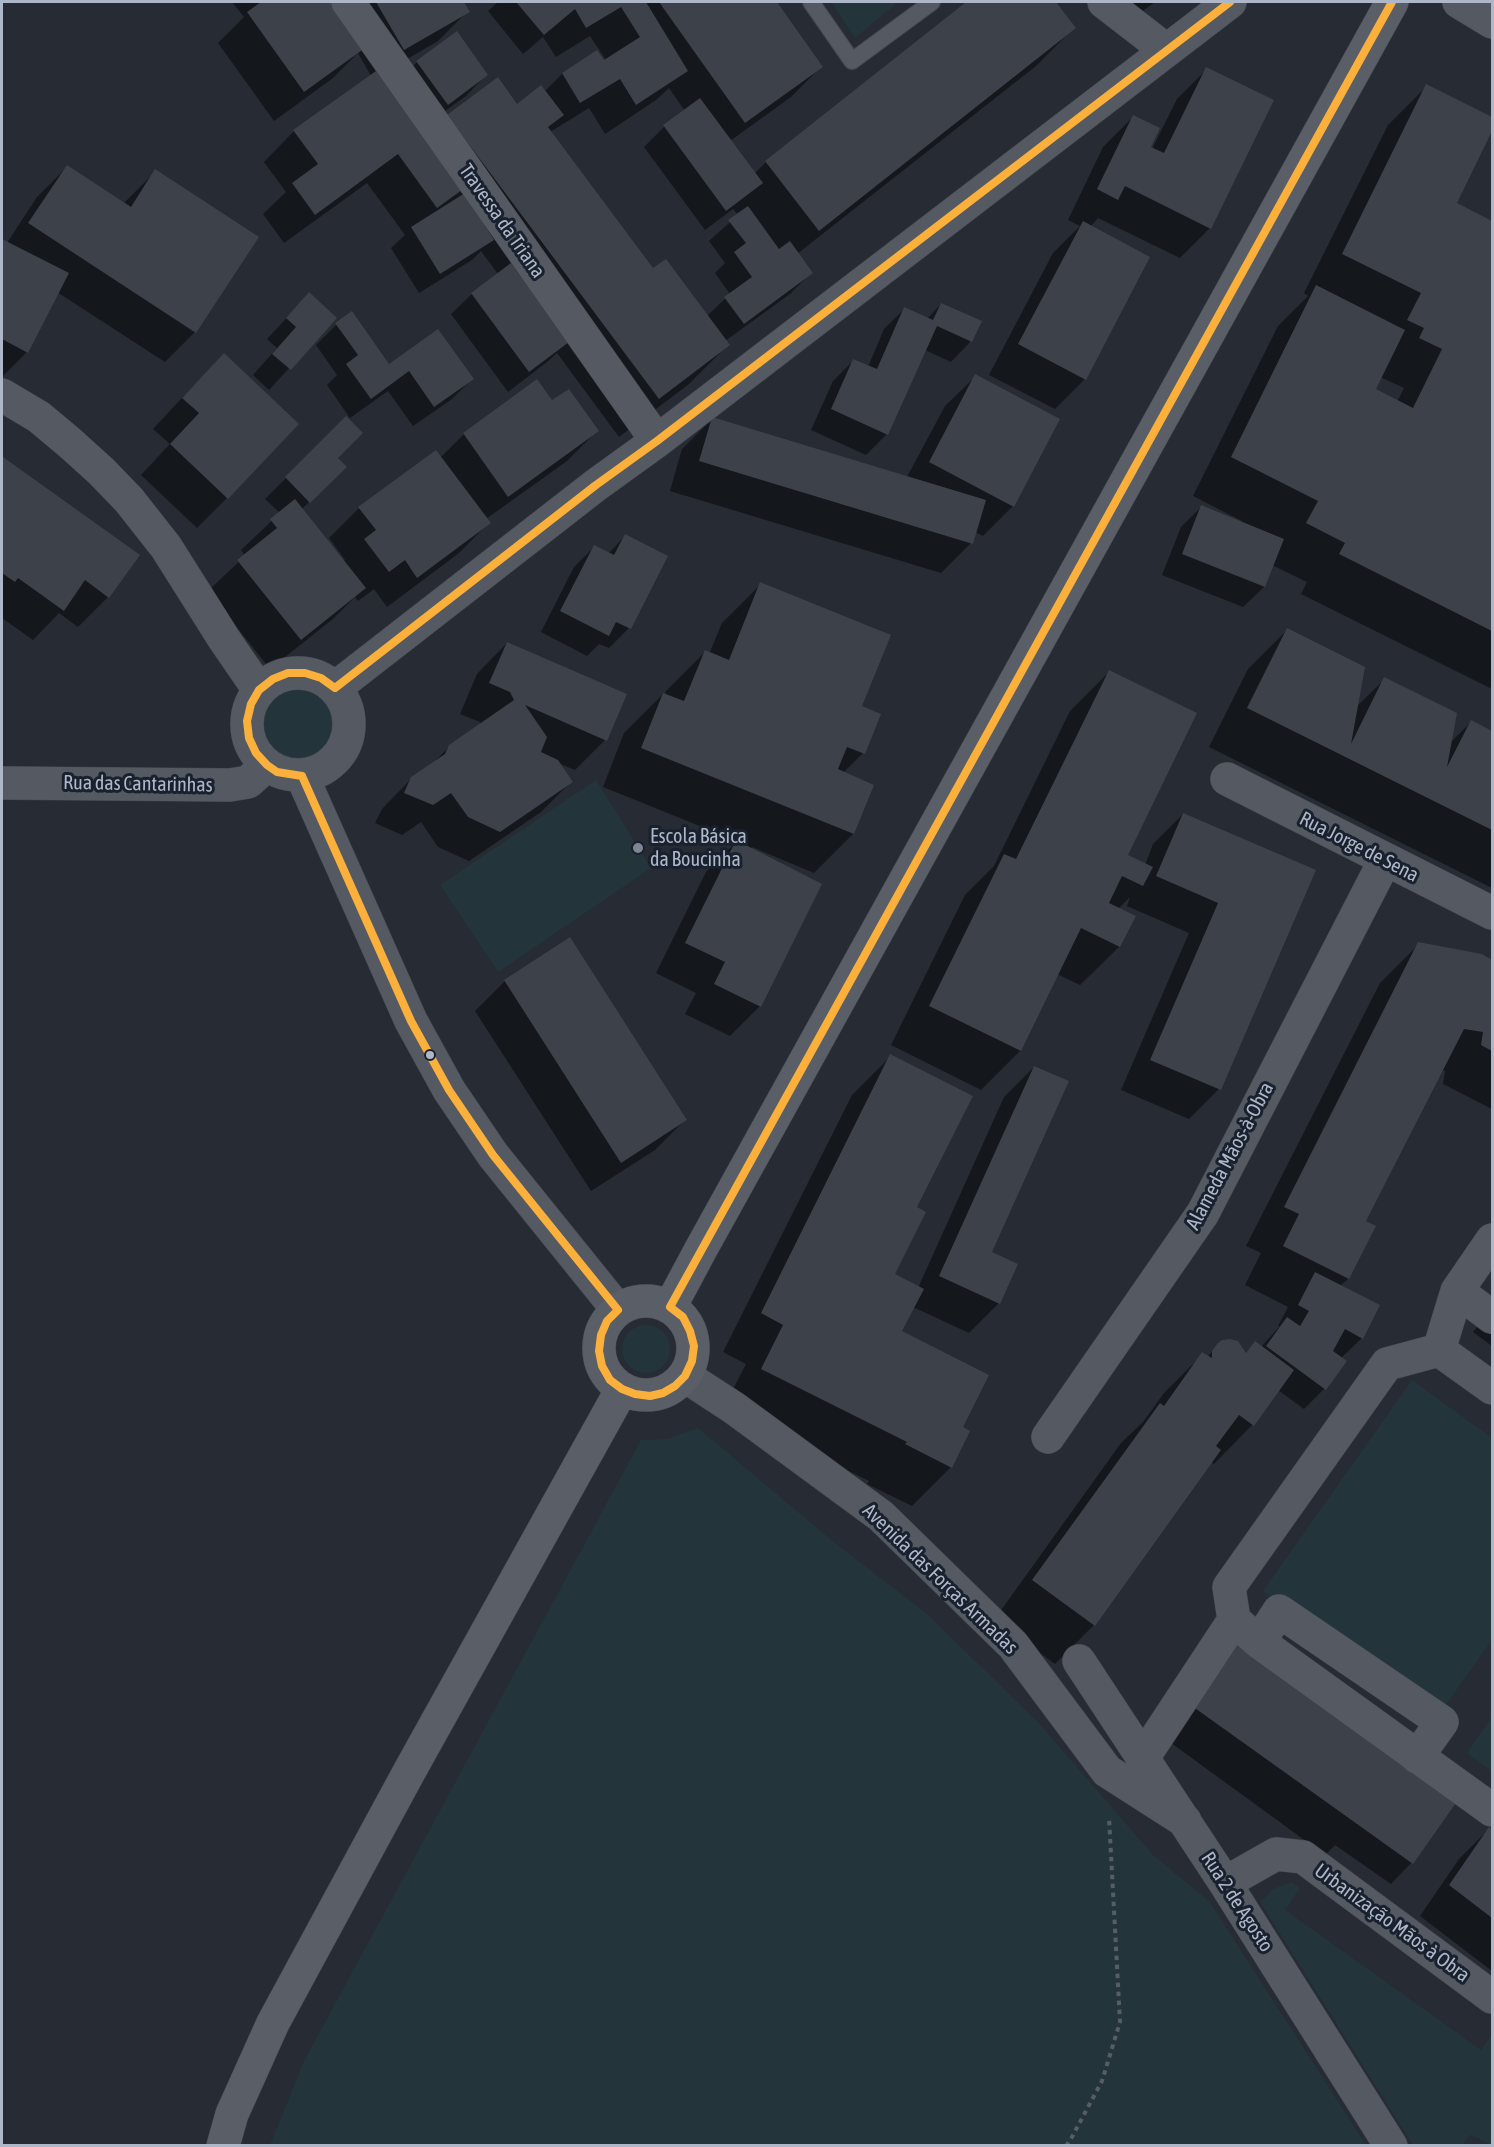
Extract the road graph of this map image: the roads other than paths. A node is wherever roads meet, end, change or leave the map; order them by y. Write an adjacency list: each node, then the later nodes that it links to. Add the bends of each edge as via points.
1 (348, 2): 11 (street, Travessa da Triana)
2 (811, 2): 3 (lane, via 852,62)
3 (932, 2)
4 (1104, 2): 9 (street)
5 (1230, 2): 9 (street)
6 (1392, 2): 22 (street)
7 (1459, 2): 8 (street)
8 (1492, 21)
9 (1166, 50): 11 (street)
10 (2, 395): 13 (street, via 39,417 102,471 129,500 166,547)
11 (657, 441): 12 (street, via 596,484)
12 (335, 688): 13 (street, via 321,678 288,673); 15 (street, via 349,713 347,742 329,766)
13 (259, 690): 14 (street, via 247,721 249,738)
14 (267, 765): 15 (street, via 277,772); 17 (street, Rua das Cantarinhas, via 248,782 230,785)
15 (302, 776): 23 (street, via 411,1021 449,1090 493,1155)
16 (1227, 779): 18 (street, Rua Jorge de Sena)
17 (2, 783)
18 (1385, 860): 19 (street, Rua Jorge de Sena); 29 (street, Alameda Mãos-à-Obra, via 1203,1213)
19 (1492, 913)
20 (1492, 1240): 21 (street)
21 (1457, 1291): 24 (street); 25 (street)
22 (670, 1307): 23 (street, via 644,1300); 26 (street, via 690,1330 694,1346)
23 (618, 1310): 28 (street, via 607,1321 599,1351 610,1380)
24 (1492, 1317)
25 (1438, 1350): 27 (street); 30 (street, via 1387,1364 1229,1587)
26 (685, 1376): 28 (street, via 663,1393 650,1396); 36 (street, Avenida das Forças Armadas, via 881,1516 1012,1645 1107,1771)
27 (1492, 1388)
28 (622, 1389): 39 (street, via 273,2023 232,2114)
29 (1048, 1437)
30 (1233, 1620): 31 (street); 34 (street)
31 (1259, 1642): 33 (street); 33 (street, via 1279,1611 1442,1722)
32 (1079, 1661): 34 (street, Rua 2 de Agosto)
33 (1417, 1757): 35 (street)
34 (1143, 1758): 36 (street, Rua 2 de Agosto)
35 (1492, 1810)
36 (1185, 1821): 37 (street, Rua 2 de Agosto)
37 (1225, 1883): 38 (street, Urbanização Mãos à Obra, via 1276,1854 1303,1857); 40 (street, Rua 2 de Agosto)
38 (1492, 1997)
39 (223, 2145)
40 (1391, 2145)

